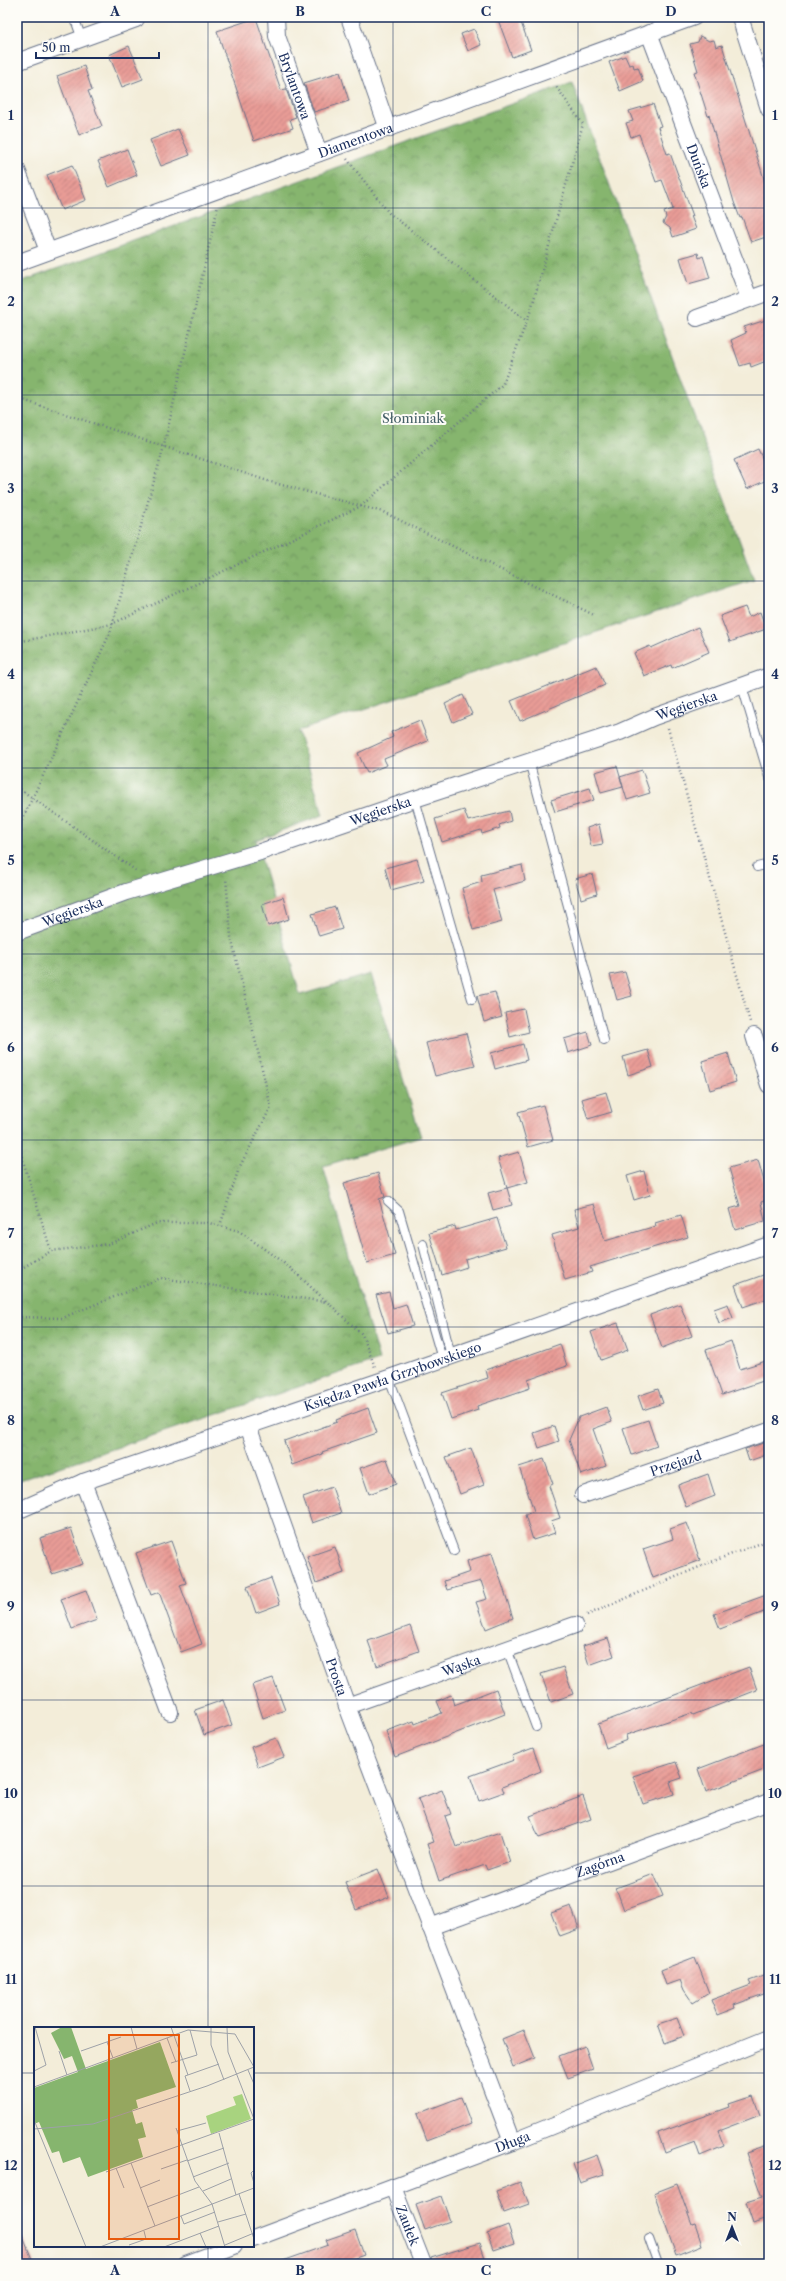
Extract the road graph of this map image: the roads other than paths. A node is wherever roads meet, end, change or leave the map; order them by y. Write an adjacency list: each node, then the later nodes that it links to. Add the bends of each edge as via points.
1 (74, 17): 8 (lane)
2 (276, 17): 12 (street, Brylantowa, via 277,36)
3 (349, 17): 11 (street)
4 (694, 17): 7 (street, Diamentowa)
5 (740, 17): 10 (street)
6 (136, 19): 8 (street)
7 (648, 34): 11 (street, Diamentowa); 17 (street, Duńska)
8 (82, 39): 9 (street)
9 (17, 62)
10 (769, 109)
11 (388, 129): 12 (street, Diamentowa)
12 (319, 154): 14 (street, Diamentowa)
13 (17, 170): 14 (street)
14 (48, 251): 15 (street, Diamentowa)
15 (17, 263)
16 (769, 292): 17 (street)
17 (749, 298): 18 (street)
18 (697, 318)
19 (769, 676): 20 (street, Węgierska)
20 (742, 686): 21 (street, Węgierska, via 620,732); 22 (lane)
21 (529, 761): 23 (street, Węgierska); 29 (lane)
22 (769, 777)
23 (415, 799): 26 (street, Węgierska); 27 (lane)
24 (769, 864): 25 (lane)
25 (757, 867)
26 (17, 932)
27 (472, 1000)
28 (754, 1036): 30 (street)
29 (604, 1040)
30 (768, 1076)
31 (388, 1201): 34 (lane, via 399,1211)
32 (423, 1244): 34 (lane)
33 (769, 1245): 34 (street, Księdza Pawła Grzybowskiego)
34 (447, 1358): 35 (street, Księdza Pawła Grzybowskiego)
35 (385, 1379): 36 (street, Księdza Pawła Grzybowskiego); 41 (lane)
36 (248, 1426): 38 (street, Księdza Pawła Grzybowskiego); 44 (street, Prosta)
37 (769, 1431): 39 (street, Przejazd)
38 (83, 1482): 40 (street, Księdza Pawła Grzybowskiego); 45 (street)
39 (583, 1495)
40 (17, 1511)
41 (454, 1551)
42 (574, 1625): 43 (street, Wąska)
43 (507, 1649): 44 (street, Wąska); 46 (lane)
44 (347, 1706): 48 (street, Prosta)
45 (170, 1712)
46 (536, 1727)
47 (769, 1802): 48 (street, Zagórna)
48 (430, 1927): 50 (street, Prosta)
49 (769, 2038): 50 (street, Długa)
50 (512, 2142): 51 (street, Długa)
51 (393, 2187): 52 (street, Długa); 56 (street, Zaułek)
52 (254, 2239)
53 (649, 2239): 57 (lane)
54 (231, 2247): 55 (street)
55 (190, 2263)
56 (423, 2264)
57 (658, 2264)

